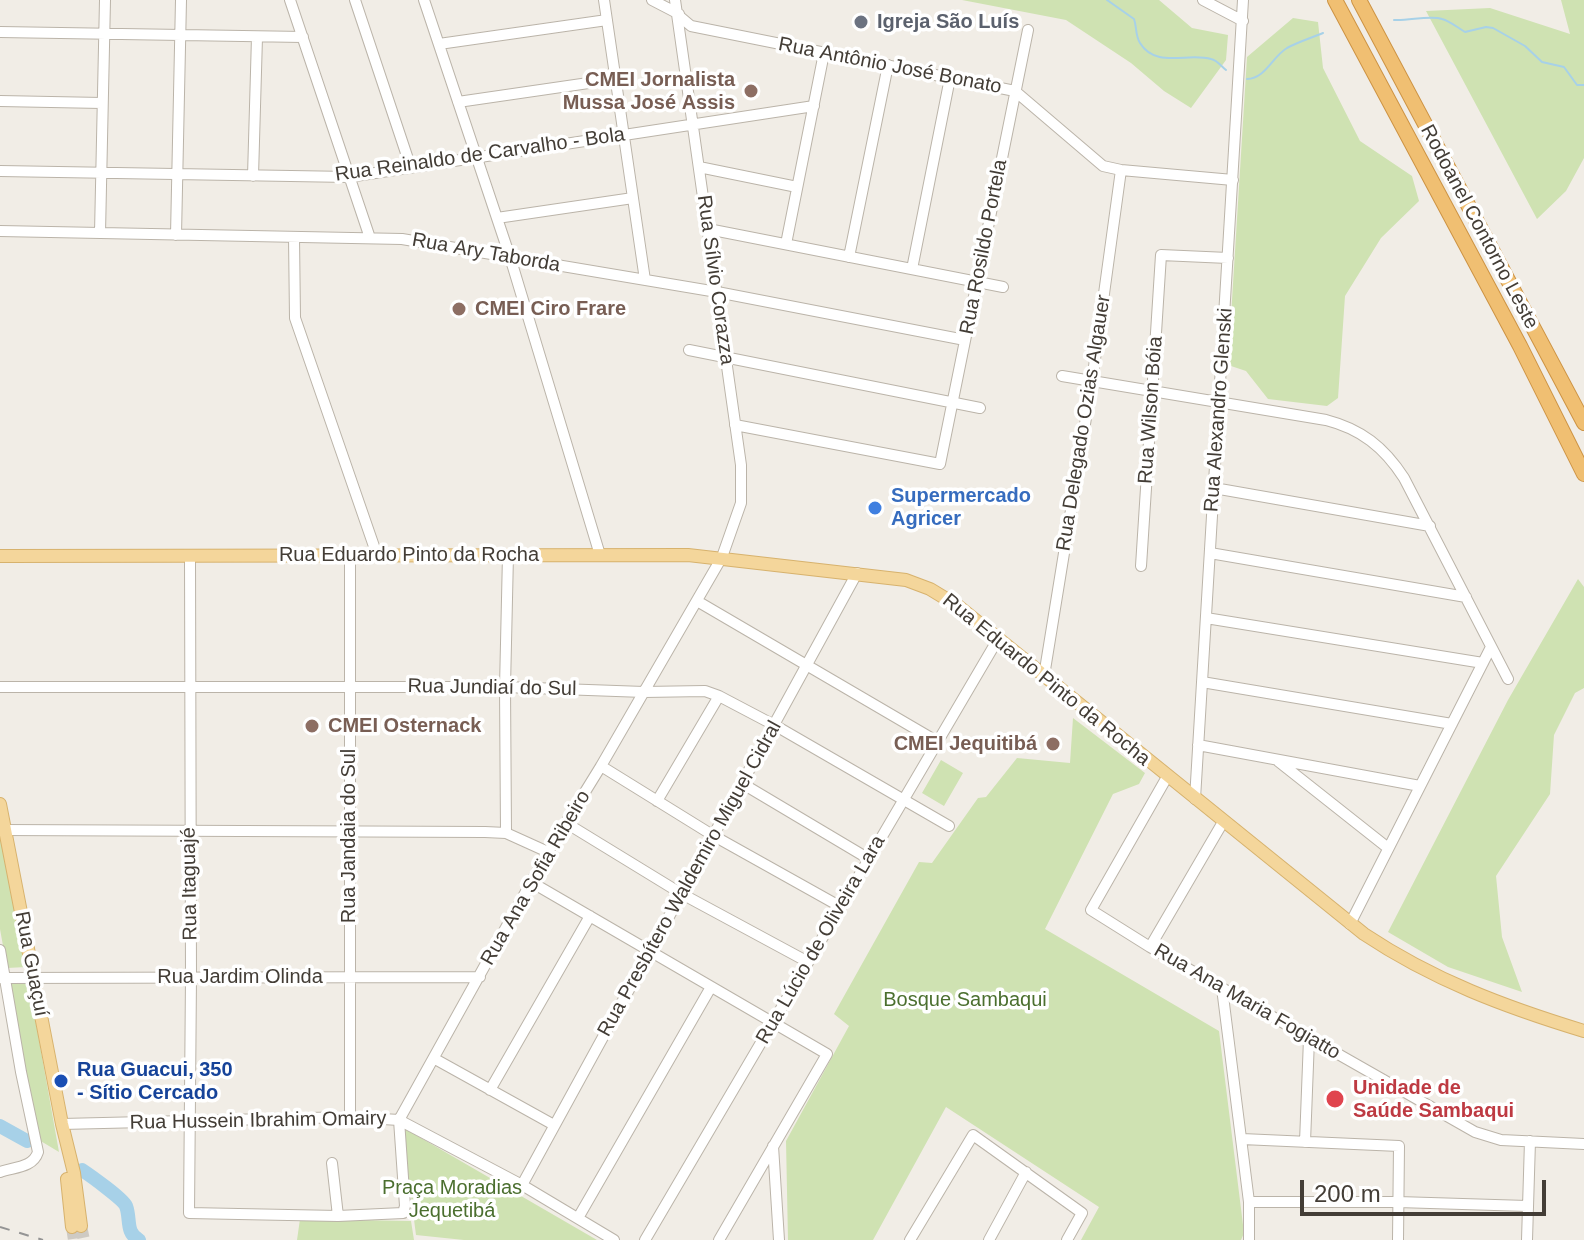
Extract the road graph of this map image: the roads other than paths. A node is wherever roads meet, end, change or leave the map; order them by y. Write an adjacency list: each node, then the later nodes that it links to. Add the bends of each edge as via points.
1 (105, 0): 19 (street)
2 (181, 0): 20 (street)
3 (290, 0): 22 (street)
4 (355, 0): 38 (street)
5 (424, 0): 23 (street)
6 (604, 0): 15 (street)
7 (652, 0): 14 (street, Rua Antônio José Bonato)
8 (675, 0): 14 (street, Rua Sílvio Corazza)
9 (1203, 0): 16 (street)
10 (1243, 0): 16 (street, Rua Alexandro Glenski)
11 (1335, 0): 75 (highway, Rodoanel Contorno Leste)
12 (1359, 0): 25 (highway, Rodoanel Contorno Leste)
13 (1370, 0): 25 (highway)
14 (677, 13): 24 (street, Rua Antônio José Bonato, via 711,30); 34 (street, Rua Sílvio Corazza)
15 (607, 20): 23 (street); 28 (street)
16 (1243, 21): 45 (street, Rua Alexandro Glenski)
17 (1028, 30): 29 (street, Rua Rosildo Portela)
18 (0, 32): 19 (street)
19 (104, 34): 20 (street); 32 (street)
20 (180, 35): 21 (street); 42 (street)
21 (257, 37): 22 (street); 43 (street)
22 (303, 37): 44 (street)
23 (439, 44): 31 (street)
24 (824, 53): 26 (street, Rua Antônio José Bonato); 33 (street)
25 (1391, 60): 73 (highway, Rodoanel Contorno Leste)
26 (888, 65): 27 (street, Rua Antônio José Bonato); 57 (street)
27 (950, 78): 29 (street, Rua Antônio José Bonato); 59 (street)
28 (616, 79): 31 (street); 35 (street)
29 (1015, 91): 39 (street, Rua Antônio José Bonato, via 1094,161); 61 (street, Rua Rosildo Portela)
30 (0, 101): 32 (street)
31 (458, 102): 36 (street)
32 (102, 103): 41 (street)
33 (814, 106): 34 (street, Rua Reinaldo de Carvalho - Bola); 46 (street)
34 (693, 125): 35 (street, Rua Reinaldo de Carvalho - Bola); 37 (street, Rua Sílvio Corazza)
35 (624, 135): 36 (street, Rua Reinaldo de Carvalho - Bola); 47 (street)
36 (477, 158): 38 (street, Rua Reinaldo de Carvalho - Bola); 48 (street)
37 (699, 167): 46 (street); 49 (street, Rua Sílvio Corazza)
38 (411, 168): 44 (street, Rua Reinaldo de Carvalho - Bola)
39 (1121, 170): 45 (street, Rua Antônio José Bonato); 68 (street, Rua Delegado Ozias Algauer)
40 (0, 171): 41 (street, Rua Reinaldo de Carvalho - Bola)
41 (101, 173): 42 (street, Rua Reinaldo de Carvalho - Bola); 51 (street)
42 (177, 174): 43 (street, Rua Reinaldo de Carvalho - Bola); 52 (street)
43 (253, 176): 44 (street, Rua Reinaldo de Carvalho - Bola)
44 (349, 177): 54 (street)
45 (1233, 180): 58 (street, Rua Alexandro Glenski)
46 (797, 187): 55 (street)
47 (633, 198): 48 (street); 60 (street)
48 (497, 218): 56 (street)
49 (708, 229): 55 (street); 63 (street, Rua Sílvio Corazza)
50 (0, 231): 51 (street, Rua Ary Taborda)
51 (100, 233): 52 (street, Rua Ary Taborda)
52 (176, 235): 53 (street, Rua Ary Taborda)
53 (294, 237): 54 (street, Rua Ary Taborda); 81 (street, via 293,313)
54 (370, 238): 56 (street, Rua Ary Taborda)
55 (786, 244): 57 (street)
56 (510, 257): 60 (street, Rua Ary Taborda); 83 (street)
57 (849, 257): 59 (street)
58 (1228, 258): 69 (street, Rua Wilson Bóia, via 1161,255); 70 (street, Rua Alexandro Glenski)
59 (912, 269): 61 (street)
60 (645, 280): 63 (street, Rua Ary Taborda)
61 (977, 282): 62 (street); 64 (street, Rua Rosildo Portela)
62 (1003, 287)
63 (717, 292): 64 (street, Rua Ary Taborda); 66 (street, Rua Sílvio Corazza)
64 (965, 340): 71 (street, Rua Rosildo Portela)
65 (689, 350): 66 (street)
66 (726, 357): 71 (street); 74 (street, Rua Sílvio Corazza)
67 (1062, 376): 68 (street)
68 (1092, 381): 69 (street); 95 (street, Rua Delegado Ozias Algauer)
69 (1152, 391): 70 (street); 86 (street, Rua Wilson Bóia)
70 (1219, 402): 76 (street, Rua Alexandro Glenski); 77 (street, via 1326,420 1362,433 1398,469)
71 (953, 403): 72 (street); 74 (street, Rua Rosildo Portela, via 940,464)
72 (980, 408)
73 (1584, 423)
74 (735, 425): 85 (street, Rua Sílvio Corazza, via 742,494)
75 (1584, 474)
76 (1214, 488): 77 (street); 78 (street, Rua Alexandro Glenski)
77 (1430, 526): 88 (street)
78 (1210, 553): 88 (street); 90 (street, Rua Alexandro Glenski)
79 (190, 555): 80 (main road, Rua Eduardo Pinto da Rocha); 84 (main road, Rua Eduardo Pinto da Rocha); 98 (street, Rua Itaguajé)
80 (350, 555): 81 (main road, Rua Eduardo Pinto da Rocha); 100 (street, Rua Jandaia do Sul)
81 (377, 555): 82 (main road, Rua Eduardo Pinto da Rocha)
82 (508, 555): 83 (main road, Rua Eduardo Pinto da Rocha); 101 (street)
83 (600, 555): 85 (main road, Rua Eduardo Pinto da Rocha)
84 (0, 556)
85 (722, 557): 87 (main road, Rua Eduardo Pinto da Rocha); 89 (street, Rua Ana Sofia Ribeiro)
86 (1141, 566)
87 (857, 573): 91 (main road, Rua Eduardo Pinto da Rocha, via 930,589); 94 (street, Rua Presbítero Waldemiro Miguel Cidral)
88 (1466, 597): 92 (street)
89 (697, 601): 94 (street); 102 (street, Rua Ana Sofia Ribeiro)
90 (1206, 618): 93 (street); 97 (street, Rua Alexandro Glenski)
91 (998, 639): 95 (main road, Rua Eduardo Pinto da Rocha); 106 (street, Rua Lúcio de Oliveira Lara)
92 (1491, 647): 93 (street); 96 (street)
93 (1483, 663): 104 (street)
94 (809, 665): 105 (street, Rua Presbítero Waldemiro Miguel Cidral); 106 (street)
95 (1044, 676): 110 (main road, Rua Eduardo Pinto da Rocha)
96 (1508, 679)
97 (1202, 682): 104 (street); 107 (street, Rua Alexandro Glenski)
98 (190, 686): 99 (street, Rua Jundiaí do Sul); 100 (street, Rua Jundiaí do Sul); 121 (street, Rua Itaguajé)
99 (0, 687)
100 (350, 687): 101 (street, Rua Jundiaí do Sul); 122 (street, Rua Jandaia do Sul)
101 (505, 687): 102 (street, Rua Jundiaí do Sul); 123 (street)
102 (644, 692): 103 (street, Rua Jundiaí do Sul, via 705,691); 109 (street, Rua Ana Sofia Ribeiro)
103 (719, 696): 105 (street, Rua Jundiaí do Sul); 115 (street)
104 (1452, 724): 112 (street)
105 (776, 726): 111 (street, Rua Presbítero Waldemiro Miguel Cidral); 114 (street, Rua Jundiaí do Sul)
106 (938, 742): 114 (street, Rua Lúcio de Oliveira Lara)
107 (1198, 745): 108 (street); 113 (street, Rua Alexandro Glenski)
108 (1276, 759): 112 (street); 125 (street)
109 (601, 766): 115 (street); 118 (street, Rua Ana Sofia Ribeiro)
110 (1167, 777): 113 (main road, Rua Eduardo Pinto da Rocha); 133 (street, Rua Ana Maria Fogiatto, via 1091,910)
111 (743, 784): 124 (street, Rua Presbítero Waldemiro Miguel Cidral); 127 (street)
112 (1420, 786): 125 (street)
113 (1195, 799): 117 (main road, Rua Eduardo Pinto da Rocha)
114 (903, 800): 119 (street, Rua Jundiaí do Sul); 127 (street, Rua Lúcio de Oliveira Lara)
115 (657, 801): 124 (street)
116 (0, 804): 120 (main road, Rua Guaçuí)
117 (1223, 822): 132 (main road, Rua Eduardo Pinto da Rocha); 133 (street)
118 (566, 823): 126 (street, Rua Ana Sofia Ribeiro); 129 (street)
119 (949, 826)
120 (2, 830): 121 (street); 141 (main road, Rua Guaçuí)
121 (189, 832): 122 (street); 137 (street, Rua Itaguajé)
122 (349, 832): 123 (street); 138 (street, Rua Jandaia do Sul)
123 (506, 833): 126 (street)
124 (714, 836): 129 (street, Rua Presbítero Waldemiro Miguel Cidral); 130 (street)
125 (1388, 848): 132 (street)
126 (548, 852): 128 (street, Rua Ana Sofia Ribeiro)
127 (869, 859): 130 (street, Rua Lúcio de Oliveira Lara)
128 (531, 882): 131 (street); 139 (street, Rua Ana Sofia Ribeiro)
129 (682, 894): 135 (street, Rua Presbítero Waldemiro Miguel Cidral); 136 (street)
130 (841, 907): 136 (street, Rua Lúcio de Oliveira Lara)
131 (590, 916): 135 (street); 148 (street)
132 (1350, 924): 145 (main road, Rua Eduardo Pinto da Rocha, via 1450,984)
133 (1150, 947): 143 (street, Rua Ana Maria Fogiatto)
134 (0, 950): 140 (street, Rua Guaçuí)
135 (650, 951): 142 (street); 153 (street, Rua Presbítero Waldemiro Miguel Cidral)
136 (808, 962): 144 (street, Rua Lúcio de Oliveira Lara)
137 (191, 977): 138 (street, Rua Jardim Olinda); 141 (street, Rua Jardim Olinda); 151 (street, Rua Itaguajé)
138 (350, 977): 139 (street, Rua Jardim Olinda); 149 (street, Rua Jandaia do Sul)
139 (480, 977): 147 (street, Rua Ana Sofia Ribeiro)
140 (3, 978): 141 (street, Rua Jardim Olinda); 160 (street, Rua Guaçuí, via 38,1149 36,1159)
141 (34, 979): 152 (main road, Rua Guaçuí)
142 (711, 987): 144 (street); 167 (street)
143 (1222, 988): 146 (street, Rua Ana Maria Fogiatto); 154 (street)
144 (773, 1021): 157 (street, via 827,1054); 170 (street, Rua Lúcio de Oliveira Lara)
145 (1584, 1031)
146 (1309, 1039): 155 (street, Rua Ana Maria Fogiatto, via 1475,1132); 156 (street)
147 (435, 1059): 148 (street); 150 (street, Rua Ana Sofia Ribeiro)
148 (490, 1090): 153 (street)
149 (350, 1117): 150 (street, Rua Hussein Ibrahim Omairy); 151 (street, Rua Hussein Ibrahim Omairy)
150 (399, 1120): 162 (street, Rua Hussein Ibrahim Omairy); 166 (street, via 403,1213)
151 (190, 1121): 152 (street, Rua Hussein Ibrahim Omairy); 166 (street, Rua Itaguajé, via 189,1213)
152 (62, 1124): 168 (main road, Rua Guaçuí, via 76,1184)
153 (554, 1125): 162 (street, Rua Presbítero Waldemiro Miguel Cidral)
154 (1242, 1139): 156 (street); 163 (street)
155 (1530, 1141): 158 (street, Rua Ana Maria Fogiatto); 165 (street)
156 (1305, 1142): 164 (street, via 1399,1146)
157 (773, 1144): 171 (street); 172 (street)
158 (1584, 1144)
159 (332, 1163): 166 (street)
160 (0, 1172)
161 (1026, 1172): 173 (street, via 973,1135); 174 (street); 175 (street, via 1082,1213)
162 (522, 1185): 167 (street, Rua Hussein Ibrahim Omairy)
163 (1249, 1202): 164 (street); 176 (street)
164 (1398, 1202): 165 (street); 177 (street)
165 (1527, 1206): 178 (street)
166 (338, 1216)
167 (578, 1218): 169 (street, Rua Hussein Ibrahim Omairy)
168 (77, 1226)
169 (614, 1240)
170 (645, 1240)
171 (719, 1240)
172 (779, 1240)
173 (910, 1240)
174 (989, 1240)
175 (1067, 1240)
176 (1249, 1240)
177 (1398, 1240)
178 (1527, 1240)

